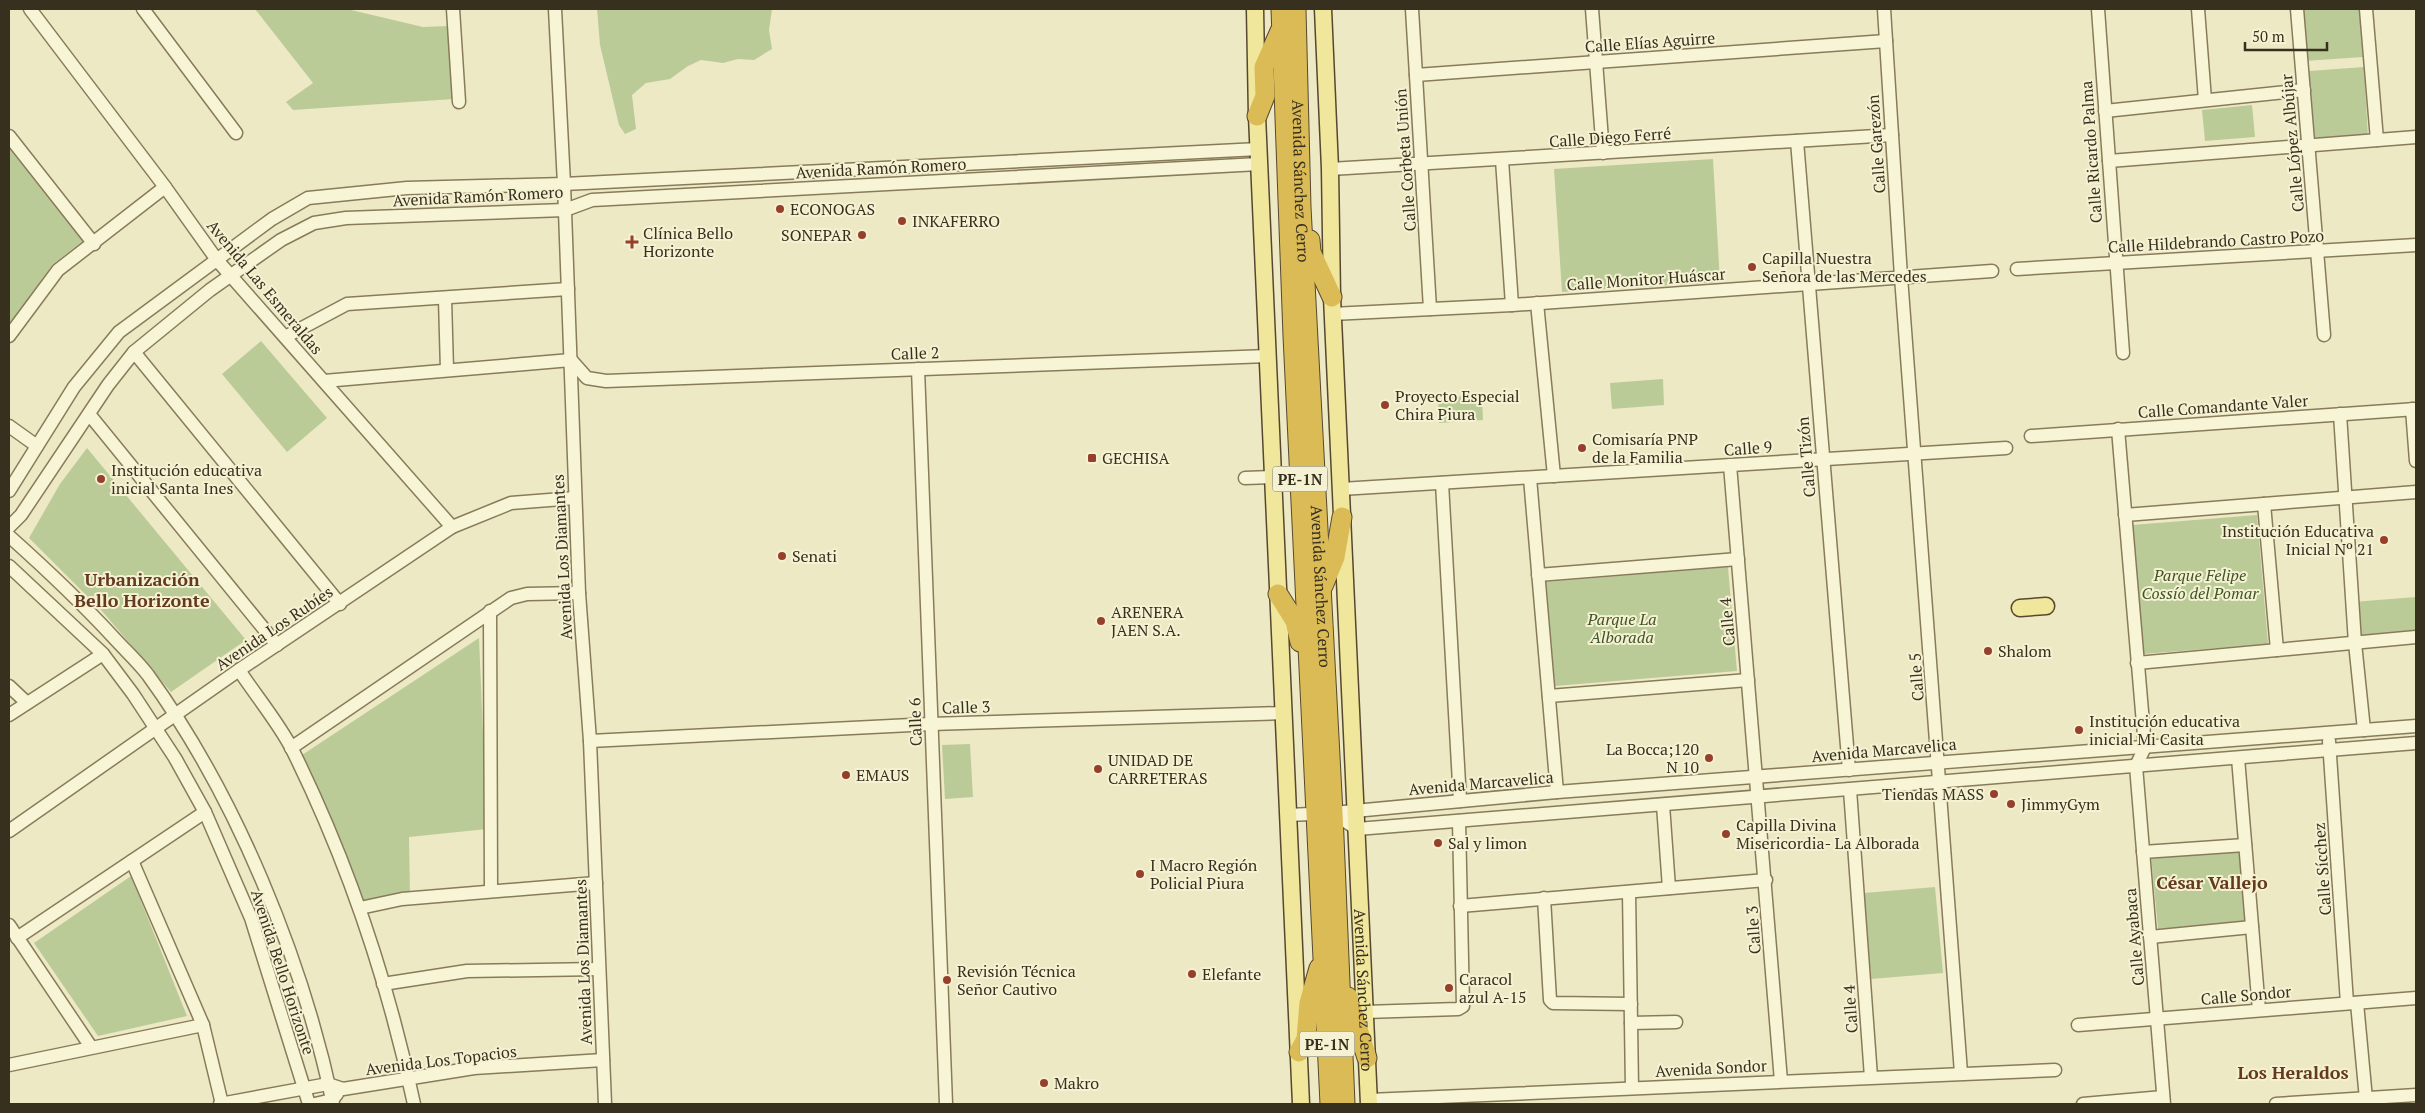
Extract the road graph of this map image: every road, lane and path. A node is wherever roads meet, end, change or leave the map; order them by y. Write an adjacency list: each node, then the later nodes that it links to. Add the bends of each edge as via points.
1 (30, 9): 40 (street, Avenida Las Esmeraldas)
2 (143, 9): 24 (street)
3 (453, 9): 21 (street)
4 (554, 9): 39 (street, Avenida Los Diamantes)
5 (1255, 9): 23 (main road)
6 (1296, 9): 43 (highway, Avenida Sánchez Cerro / PE-1N)
7 (1323, 9): 36 (main road, Avenida Sánchez Cerro)
8 (1412, 9): 18 (street, Calle Corbeta Unión)
9 (1592, 9): 17 (street)
10 (1884, 9): 16 (street, Calle Garezón)
11 (2098, 9): 22 (street, Calle Ricardo Palma)
12 (2198, 9): 20 (street)
13 (2297, 9): 19 (street, Calle López Albújar)
14 (2366, 9): 28 (street)
15 (1282, 17): 23 (highway, via 1264,67 1265,96); 116 (highway, Avenida Sánchez Cerro / PE-1N)
16 (1886, 41): 17 (street, Calle Elías Aguirre); 25 (street, Calle Garezón)
17 (1595, 62): 18 (street, Calle Elías Aguirre); 31 (street)
18 (1416, 75): 35 (street, Calle Corbeta Unión)
19 (2304, 90): 20 (street); 30 (street, Calle López Albújar)
20 (2206, 100): 22 (street)
21 (459, 102)
22 (2105, 111): 34 (street, Calle Ricardo Palma)
23 (1257, 116): 32 (main road)
24 (236, 133)
25 (1892, 135): 29 (street, Calle Diego Ferré); 53 (street, Calle Garezón)
26 (9, 136): 45 (street)
27 (2416, 137): 28 (street)
28 (2377, 140): 30 (street)
29 (1797, 141): 31 (street, Calle Diego Ferré); 54 (street, Calle Tizón)
30 (2309, 146): 34 (street); 47 (street, Calle López Albújar)
31 (1603, 153): 33 (street, Calle Diego Ferré)
32 (1259, 156): 37 (street, Avenida Ramón Romero); 41 (street, Avenida Ramón Romero); 66 (main road)
33 (1502, 160): 35 (street, Calle Diego Ferré); 58 (street)
34 (2108, 161): 49 (street, Calle Ricardo Palma)
35 (1422, 165): 36 (street, Calle Diego Ferré); 60 (street, Calle Corbeta Unión)
36 (1330, 169): 59 (main road, Avenida Sánchez Cerro)
37 (792, 173): 38 (street, Avenida Ramón Romero); 41 (street)
38 (762, 174): 39 (street, Avenida Ramón Romero); 42 (street)
39 (564, 184): 44 (street, Avenida Los Diamantes); 48 (street, Avenida Ramón Romero, via 406,188 308,198 272,218)
40 (165, 187): 45 (street); 48 (street, Avenida Las Esmeraldas)
41 (793, 189): 42 (street, Avenida Ramón Romero)
42 (763, 191): 44 (street, Avenida Ramón Romero, via 592,200)
43 (1301, 207): 59 (highway, via 1309,221 1311,252); 102 (highway, Avenida Sánchez Cerro / PE-1N)
44 (565, 210): 52 (street, Avenida Ramón Romero, via 346,218 314,223 281,240); 55 (street, Avenida Los Diamantes)
45 (94, 244): 62 (street, via 58,270)
46 (2416, 245): 47 (street, Calle Hildebrando Castro Pozo)
47 (2317, 252): 49 (street, Calle Hildebrando Castro Pozo); 61 (street, Calle López Albújar)
48 (217, 260): 52 (street, Avenida Las Esmeraldas); 77 (street, Avenida Ramón Romero, via 119,332 74,387)
49 (2115, 264): 50 (street, Calle Hildebrando Castro Pozo); 65 (street, Calle Ricardo Palma)
50 (2017, 270)
51 (1992, 271): 53 (street, Calle Monitor Huáscar)
52 (232, 276): 63 (street, Avenida Las Esmeraldas); 64 (street, Avenida Ramón Romero)
53 (1901, 277): 54 (street, Calle Monitor Huáscar); 79 (street, Calle 5)
54 (1807, 284): 57 (street, Calle Monitor Huáscar); 80 (street, Calle Tizón)
55 (568, 289): 56 (street); 67 (street, Avenida Los Diamantes)
56 (445, 299): 63 (street, via 347,304); 69 (street)
57 (1537, 303): 58 (street, Calle Monitor Huáscar); 84 (street)
58 (1512, 305): 60 (street, Calle Monitor Huáscar)
59 (1332, 306): 60 (street, Calle Monitor Huáscar); 88 (main road, Avenida Sánchez Cerro)
60 (1430, 309)
61 (2324, 335)
62 (9, 336)
63 (286, 337): 70 (street, Avenida Las Esmeraldas)
64 (134, 352): 72 (street, Avenida Ramón Romero); 105 (street)
65 (2123, 353)
66 (1268, 356): 68 (street, Calle 2); 83 (main road)
67 (571, 360): 68 (street, Calle 2, via 587,378 606,381); 69 (street); 92 (street, Avenida Los Diamantes)
68 (918, 369): 124 (street, Calle 6)
69 (447, 370): 70 (street)
70 (324, 381): 97 (street, Avenida Las Esmeraldas)
71 (2414, 409): 73 (street, Calle Comandante Valer); 81 (street)
72 (89, 414): 96 (street, Avenida Ramón Romero, via 21,515); 111 (street)
73 (2340, 414): 75 (street, Calle Comandante Valer); 91 (street)
74 (9, 426): 77 (street)
75 (2118, 429): 76 (street, Calle Comandante Valer); 94 (street)
76 (2031, 436)
77 (38, 446): 89 (street, Avenida Ramón Romero)
78 (2006, 448): 79 (street, Calle 9)
79 (1915, 453): 80 (street, Calle 9); 135 (street, Calle 5)
80 (1822, 459): 82 (street, Calle 9); 137 (street, Calle Tizón)
81 (2416, 461)
82 (1730, 465): 84 (street, Calle 9); 99 (street, Calle 4)
83 (1273, 476): 85 (street); 104 (main road)
84 (1554, 476): 86 (street, Calle 9)
85 (1245, 478)
86 (1530, 478): 87 (street, Calle 9); 101 (street)
87 (1442, 483): 88 (street, Calle 9); 144 (street)
88 (1341, 489): 95 (main road, Avenida Sánchez Cerro)
89 (9, 492)
90 (2416, 492): 91 (street)
91 (2346, 497): 93 (street); 110 (street)
92 (575, 498): 97 (street, Avenida Los Rubíes, via 511,503); 103 (street, Avenida Los Diamantes)
93 (2264, 504): 94 (street); 112 (street)
94 (2125, 515): 114 (street)
95 (1342, 516): 102 (highway, via 1335,557); 147 (main road, Avenida Sánchez Cerro)
96 (9, 527)
97 (452, 527): 105 (street, Avenida Los Rubíes)
98 (9, 536): 123 (street, Avenida Bello Horizonte, via 82,602 147,674)
99 (1738, 559): 101 (street); 117 (street, Calle 4)
100 (9, 566): 113 (street, Avenida Bello Horizonte)
101 (1538, 575): 119 (street)
102 (1321, 589): 149 (highway, Avenida Sánchez Cerro / PE-1N)
103 (579, 592): 108 (street, via 527,594 511,598); 129 (street, Avenida Los Diamantes)
104 (1278, 594): 116 (highway, via 1298,629 1303,661); 121 (main road)
105 (340, 604): 111 (street, Avenida Los Rubíes)
106 (2046, 606): 107 (main road)
107 (2020, 608)
108 (490, 611): 132 (street); 160 (street)
109 (2416, 637): 110 (street)
110 (2356, 642): 112 (street); 127 (street)
111 (276, 645): 115 (street, Avenida Los Rubíes)
112 (2277, 650): 114 (street)
113 (103, 654): 120 (street); 126 (street, Avenida Bello Horizonte)
114 (2137, 663): 131 (street)
115 (239, 670): 123 (street, Avenida Los Rubíes); 132 (street)
116 (1309, 674): 149 (highway, Avenida Sánchez Cerro / PE-1N)
117 (1748, 680): 119 (street); 138 (street, Calle 4)
118 (9, 686): 120 (street)
119 (1548, 696): 142 (street)
120 (27, 703): 122 (street)
121 (1284, 714): 124 (street, Calle 3); 150 (main road)
122 (9, 715)
123 (174, 716): 126 (street, Avenida Los Rubíes); 193 (street, Avenida Bello Horizonte, via 207,769 260,875 299,980)
124 (931, 724): 129 (street, Calle 3); 207 (street, Calle 6)
125 (2416, 726): 127 (street, Avenida Marcavelica)
126 (155, 729): 148 (street, Avenida Bello Horizonte); 153 (street, Avenida Los Rubíes)
127 (2364, 730): 128 (street, Avenida Marcavelica)
128 (2329, 733): 131 (street, Avenida Marcavelica); 133 (street, Calle Sícchez)
129 (590, 741): 158 (street, Avenida Los Diamantes)
130 (2416, 743): 133 (street)
131 (2145, 747): 135 (street, Avenida Marcavelica); 136 (street)
132 (291, 748): 164 (street)
133 (2330, 750): 134 (street); 174 (street, Calle Sícchez)
134 (2238, 758): 136 (street); 154 (street)
135 (1939, 762): 137 (street, Avenida Marcavelica); 139 (street, Calle 5)
136 (2136, 766): 139 (street); 155 (street, Calle Ayabaca)
137 (1849, 770): 138 (street, Avenida Marcavelica)
138 (1757, 777): 140 (street, Avenida Marcavelica); 143 (street, Calle 3)
139 (1940, 782): 141 (street); 189 (street, Calle 5)
140 (1589, 790): 142 (street, Avenida Marcavelica); 146 (street)
141 (1850, 790): 143 (street); 190 (street, Calle 4)
142 (1556, 792): 144 (street, Avenida Marcavelica)
143 (1759, 797): 145 (street); 157 (street, Calle 3)
144 (1460, 801): 147 (street, Avenida Marcavelica)
145 (1663, 805): 146 (street); 159 (street)
146 (1591, 810): 151 (street)
147 (1356, 811): 149 (street, Avenida Marcavelica); 152 (main road, Avenida Sánchez Cerro)
148 (205, 812): 156 (street); 195 (street, Avenida Bello Horizonte, via 251,918)
149 (1325, 813): 150 (street, Avenida Marcavelica); 152 (street); 169 (highway, Avenida Sánchez Cerro / PE-1N); 170 (highway, Avenida Sánchez Cerro / PE-1N)
150 (1288, 815): 184 (main road)
151 (1459, 821): 152 (street); 163 (street)
152 (1357, 829): 177 (main road, Avenida Sánchez Cerro)
153 (9, 831)
154 (2246, 845): 155 (street); 166 (street)
155 (2143, 852): 167 (street, Calle Ayabaca)
156 (132, 861): 168 (street); 181 (street)
157 (1766, 880): 159 (street); 192 (street, Calle 3)
158 (596, 883): 160 (street); 171 (street, Avenida Los Diamantes)
159 (1669, 888): 161 (street)
160 (492, 891): 164 (street, via 402,899)
161 (1629, 892): 162 (street); 175 (street)
162 (1544, 898): 163 (street); 175 (street, via 1550,1000 1554,1003)
163 (1460, 906): 177 (street, via 1463,1006)
164 (360, 908): 172 (street)
165 (9, 925): 168 (street)
166 (2252, 927): 167 (street); 176 (street)
167 (2150, 937): 178 (street, Calle Ayabaca)
168 (17, 938): 183 (street)
169 (1324, 950): 184 (highway, via 1309,1003 1306,1039); 209 (highway, Avenida Sánchez Cerro / PE-1N)
170 (1339, 968): 185 (highway, via 1346,982 1350,1008); 210 (highway, Avenida Sánchez Cerro / PE-1N)
171 (599, 970): 172 (street, via 468,971); 186 (street, Avenida Los Diamantes)
172 (383, 984): 191 (street)
173 (2416, 998): 174 (street, Calle Sondor)
174 (2352, 1003): 176 (street, Calle Sondor); 198 (street, Calle Sícchez)
175 (1631, 1004): 180 (street)
176 (2259, 1010): 178 (street, Calle Sondor)
177 (1365, 1012): 185 (main road, Avenida Sánchez Cerro)
178 (2157, 1018): 182 (street, Calle Sondor); 199 (street, Calle Ayabaca)
179 (1676, 1022): 180 (street)
180 (1631, 1023): 194 (street)
181 (203, 1025): 183 (street); 202 (street)
182 (2078, 1025)
183 (91, 1047): 187 (street)
184 (1299, 1052): 208 (main road)
185 (1367, 1058): 201 (main road, Avenida Sánchez Cerro)
186 (603, 1060): 191 (street, Avenida Los Topacios, via 474,1068); 206 (street, Avenida Los Diamantes)
187 (9, 1065)
188 (2055, 1070): 189 (street, Avenida Sondor)
189 (1961, 1073): 190 (street, Avenida Sondor)
190 (1871, 1077): 192 (street, Avenida Sondor)
191 (409, 1079): 196 (street, Avenida Los Topacios); 205 (street)
192 (1781, 1081): 194 (street, Avenida Sondor)
193 (328, 1084): 195 (street); 196 (street, Avenida Los Topacios); 200 (street, Avenida Bello Horizonte)
194 (1632, 1088): 201 (street, Avenida Sondor)
195 (305, 1089): 202 (street); 203 (street, Avenida Bello Horizonte)
196 (343, 1089): 200 (street)
197 (2416, 1095): 198 (street)
198 (2366, 1098): 212 (street)
199 (2163, 1100): 211 (street)
200 (332, 1102): 204 (street)
201 (1369, 1102)
202 (221, 1104)
203 (309, 1104)
204 (315, 1104)
205 (414, 1104)
206 (605, 1104)
207 (946, 1104)
208 (1301, 1104)
209 (1330, 1104)
210 (1345, 1104)
211 (2083, 1104)
212 (2276, 1104)

